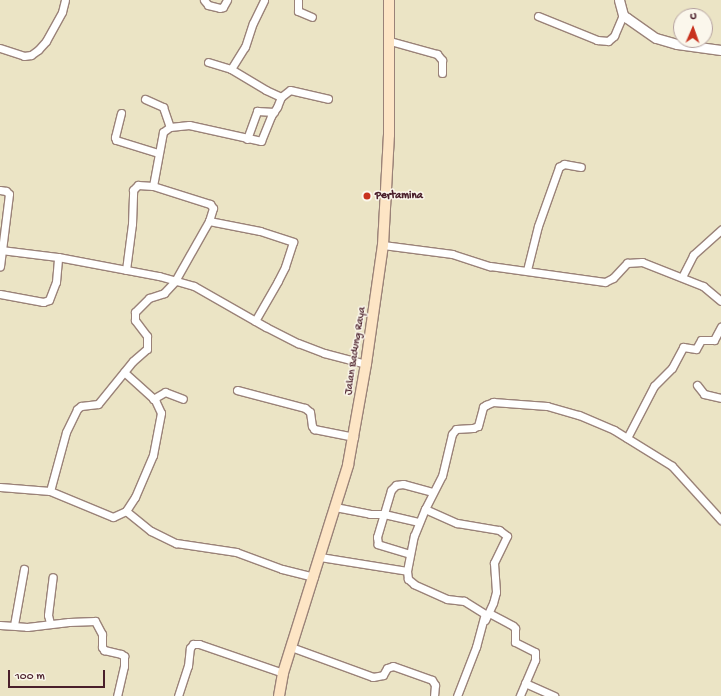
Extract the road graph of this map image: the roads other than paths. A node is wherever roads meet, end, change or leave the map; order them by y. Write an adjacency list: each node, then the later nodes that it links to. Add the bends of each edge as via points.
1 (65, 0): 12 (street, via 62,12 38,50 24,56)
2 (204, 0): 3 (street, via 208,5 220,8)
3 (227, 0)
4 (264, 0): 15 (street, via 245,47)
5 (298, 0): 10 (street, via 298,11)
6 (389, 0): 11 (main road, Jalan Badung Raya)
7 (619, 0): 8 (street)
8 (623, 14): 9 (street, via 614,36 608,41 597,40); 13 (street, via 651,35 664,41)
9 (538, 16)
10 (312, 17)
11 (390, 41): 16 (street, via 437,54 442,60); 32 (main road, Jalan Badung Raya, via 389,135)
12 (0, 48)
13 (721, 50)
14 (208, 62): 15 (street)
15 (231, 69): 17 (street)
16 (442, 73)
17 (281, 97): 19 (street, via 290,90); 20 (street)
18 (145, 99): 22 (street, via 163,107)
19 (328, 99)
20 (274, 112): 23 (street, via 262,140 259,142); 23 (street, via 257,111)
21 (121, 113): 24 (street, via 116,140)
22 (170, 127): 23 (street, via 202,126); 24 (street, via 161,136)
23 (247, 139)
24 (158, 153): 26 (street)
25 (581, 167): 37 (street, via 564,164 560,167 538,226)
26 (153, 186): 28 (street, via 210,204 213,208); 36 (street, via 138,185 133,190)
27 (0, 190): 33 (street, via 6,190 9,194)
28 (209, 221): 39 (street); 42 (street, via 260,231 293,242 278,282)
29 (721, 230): 30 (street)
30 (715, 236): 31 (street); 38 (street, via 692,255)
31 (721, 241)
32 (383, 246): 37 (street, via 452,254 490,266); 44 (main road, Jalan Badung Raya)
33 (1, 250): 34 (street); 35 (street)
34 (58, 257): 36 (street); 40 (street, via 56,282 49,300 43,302)
35 (0, 266)
36 (126, 270): 39 (street)
37 (527, 270): 38 (street, via 605,282 627,264 635,262 649,264)
38 (682, 277): 41 (street, via 707,287)
39 (175, 281): 42 (street, via 194,286); 45 (street, via 164,293 149,298 135,312 135,320 147,336 148,345 144,353 133,360)
40 (0, 294)
41 (721, 301)
42 (254, 321): 44 (street, via 324,353)
43 (721, 327): 52 (street, via 714,340 701,340 696,349 683,347 672,368 654,386)
44 (366, 364): 51 (main road, Jalan Badung Raya)
45 (124, 372): 50 (street); 54 (street, via 98,404 77,409 66,432)
46 (697, 385): 49 (street, via 704,394)
47 (237, 390): 51 (street, via 305,408 310,412 314,429)
48 (183, 398): 50 (street, via 165,392)
49 (721, 398)
50 (153, 399): 58 (street, via 161,413 153,454)
51 (354, 437): 56 (main road, Jalan Badung Raya)
52 (627, 438): 55 (street, via 579,415 562,410 547,406 493,402 483,408 478,426 454,430 444,470); 60 (street, via 672,466)
53 (0, 486): 54 (street)
54 (50, 491): 58 (street, via 113,517)
55 (433, 492): 57 (street); 59 (street, via 403,484 396,485 391,490)
56 (335, 507): 59 (street); 63 (main road, Jalan Badung Raya)
57 (425, 509): 61 (street); 68 (street, via 457,523 499,530 507,536 494,563 496,592)
58 (126, 511): 67 (street, via 151,531 176,543 236,552 282,569)
59 (384, 514): 61 (street); 62 (street, via 377,537 378,544)
60 (721, 520)
61 (419, 522): 62 (street)
62 (410, 554): 65 (street)
63 (320, 557): 65 (street); 67 (main road, Jalan Badung Raya)
64 (24, 569): 71 (street)
65 (407, 571): 68 (street, via 408,579 414,584 447,599 464,601 482,611)
66 (53, 576): 69 (street, via 48,615)
67 (314, 577): 72 (main road, Jalan Badung Raya)
68 (487, 617): 74 (street, via 513,626 515,642 535,652 535,660); 79 (street)
69 (50, 623): 71 (street); 75 (street, via 94,621 102,634 104,650 124,656)
70 (0, 625): 71 (street)
71 (14, 625)
72 (291, 648): 73 (main road, Jalan Badung Raya); 78 (street, via 373,677 384,675 387,668 393,666 432,680 436,685)
73 (283, 673): 76 (street, via 193,644); 77 (main road, Jalan Badung Raya)
74 (525, 683): 80 (street); 81 (street)
75 (117, 696)
76 (178, 696)
77 (279, 696)
78 (434, 696)
79 (457, 696)
80 (520, 696)
81 (554, 696)

